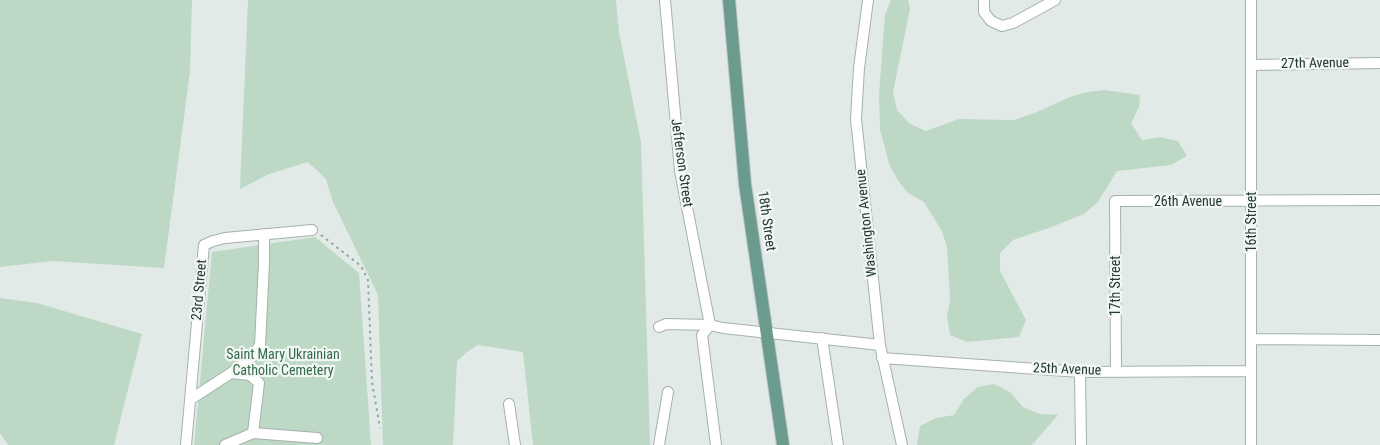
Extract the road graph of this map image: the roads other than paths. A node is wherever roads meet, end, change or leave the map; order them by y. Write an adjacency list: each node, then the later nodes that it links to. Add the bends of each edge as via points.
1 (665, 0): 14 (street, Jefferson Street, via 680,171)
2 (729, 0): 16 (main road, 18th Street, via 745,184)
3 (868, 0): 20 (street, Washington Avenue, via 856,119)
4 (984, 0): 5 (street, via 984,12 991,21 1002,26)
5 (1055, 0)
6 (1251, 0): 8 (street, 16th Street)
7 (1380, 63): 8 (street, 27th Avenue)
8 (1251, 65): 11 (street, 16th Street)
9 (1380, 200): 11 (street, 26th Avenue)
10 (1115, 201): 11 (street, 26th Avenue); 22 (street, 17th Street)
11 (1252, 202): 18 (street, 16th Street)
12 (312, 230): 13 (street, 23rd Street)
13 (264, 234): 25 (street, via 260,345 252,357); 27 (street, 23rd Street, via 225,238 204,245)
14 (710, 325): 15 (street, via 666,324); 16 (street); 35 (street, via 702,335)
15 (659, 327)
16 (767, 333): 17 (street); 36 (main road, 18th Street)
17 (822, 338): 20 (street); 37 (street)
18 (1252, 339): 19 (street); 23 (street, 16th Street)
19 (1380, 340)
20 (880, 345): 21 (street, Washington Avenue)
21 (882, 358): 24 (street, 25th Avenue); 38 (street, Washington Avenue)
22 (1116, 371): 23 (street, 25th Avenue); 24 (street, 25th Avenue)
23 (1251, 371): 40 (street, 16th Street)
24 (1080, 372): 39 (street)
25 (232, 373): 27 (street); 29 (street, via 250,375 259,383)
26 (668, 392): 34 (street)
27 (191, 398): 31 (street, 23rd Street)
28 (509, 404): 33 (street)
29 (253, 433): 30 (street); 32 (street)
30 (317, 438)
31 (186, 445)
32 (225, 445)
33 (515, 445)
34 (659, 445)
35 (716, 445)
36 (783, 445)
37 (838, 445)
38 (902, 445)
39 (1081, 445)
40 (1251, 445)

